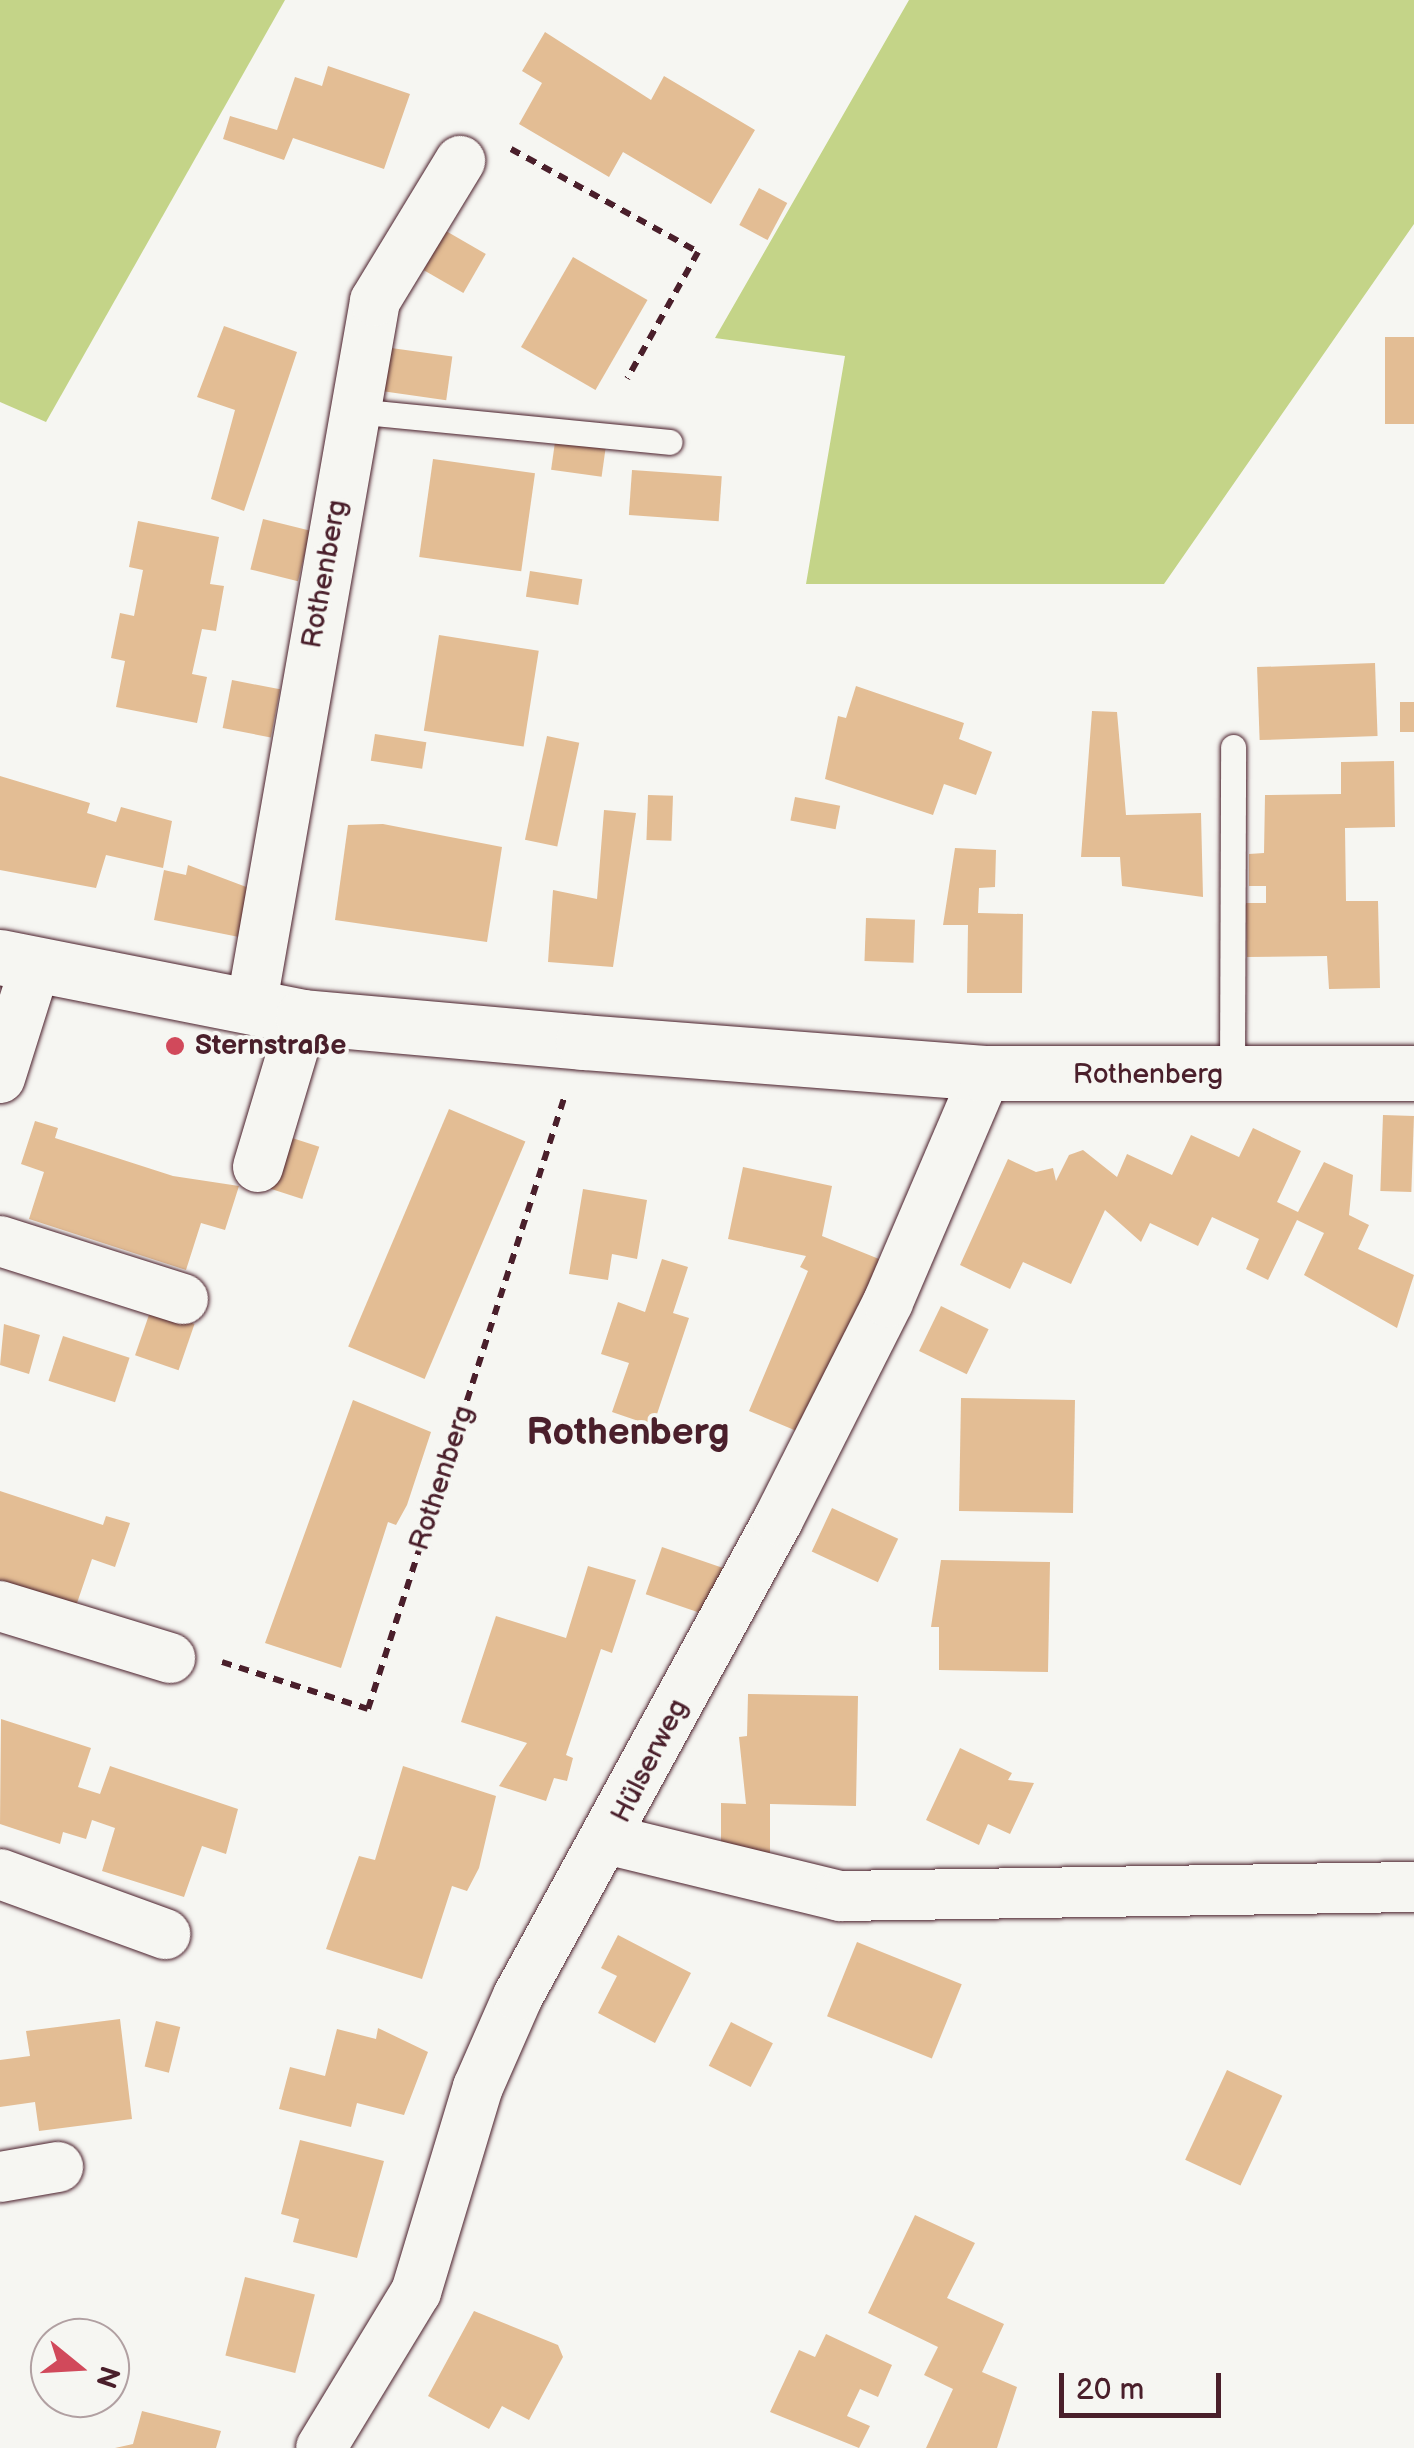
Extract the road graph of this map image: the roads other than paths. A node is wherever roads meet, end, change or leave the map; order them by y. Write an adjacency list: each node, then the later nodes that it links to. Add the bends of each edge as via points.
1 (460, 161): 2 (street, Rothenberg, via 376,301)
2 (354, 411): 3 (lane); 6 (street, Rothenberg)
3 (669, 442)
4 (1233, 747): 9 (lane)
5 (18, 962): 6 (street, Rothenberg); 10 (street)
6 (277, 1012): 7 (street, Rothenberg); 11 (street)
7 (986, 1073): 9 (street, Rothenberg); 16 (street, Hülserweg, via 888,1302)
8 (1414, 1073): 9 (street, Rothenberg)
9 (1232, 1075)
10 (0, 1078)
11 (258, 1166)
12 (0, 1241): 13 (street)
13 (183, 1299)
14 (0, 1606): 15 (street)
15 (170, 1658)
16 (610, 1840): 18 (street, via 840,1896); 22 (street, Hülserweg, via 518,1996 478,2086 416,2292)
17 (0, 1874): 19 (street)
18 (1414, 1887)
19 (165, 1934)
20 (58, 2168): 21 (street)
21 (0, 2177)
22 (320, 2448)

